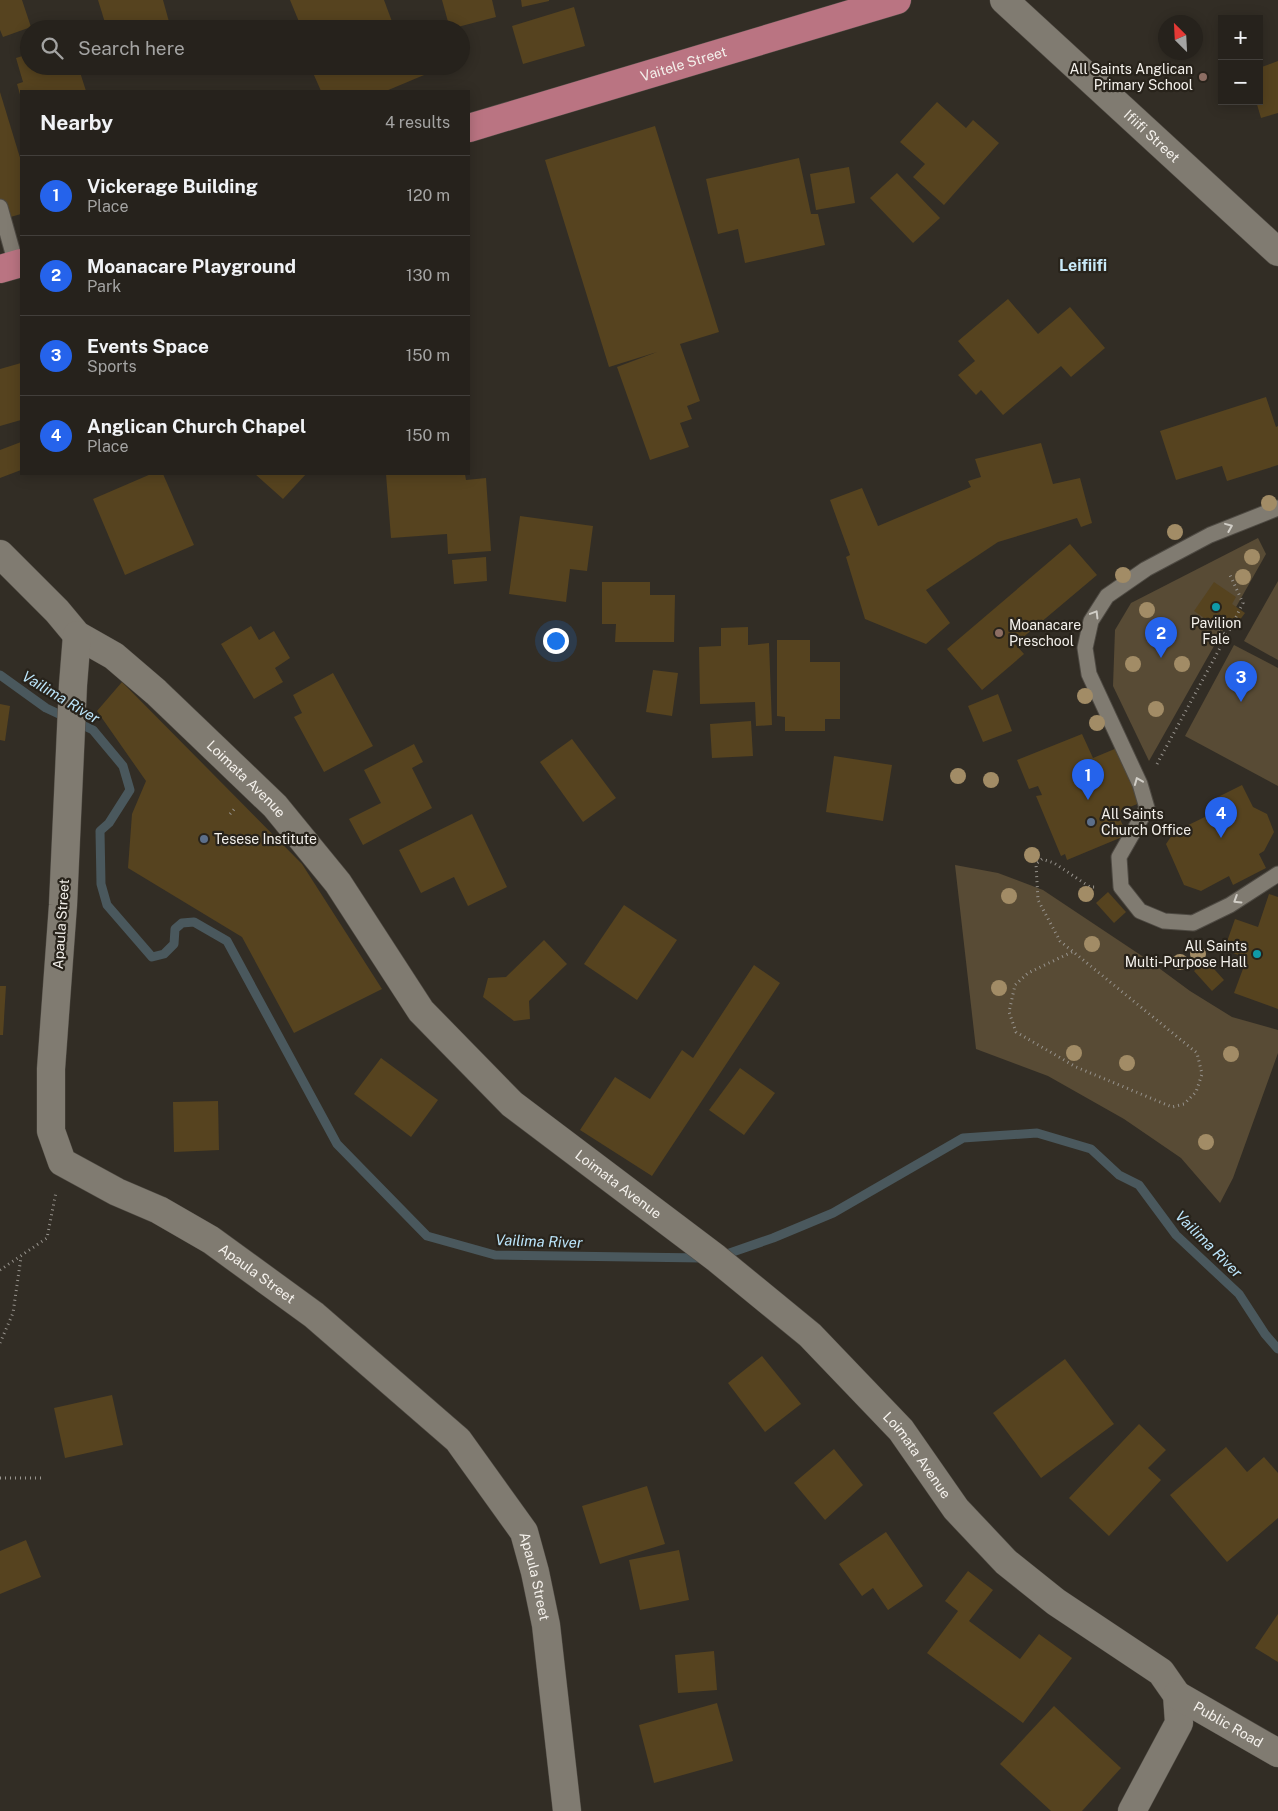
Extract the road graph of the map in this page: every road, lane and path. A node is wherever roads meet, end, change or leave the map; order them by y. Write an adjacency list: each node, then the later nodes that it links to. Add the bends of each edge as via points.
1 (897, 0): 3 (main road, Vaitele Street)
2 (1004, 0): 5 (street, Ifiifi Street)
3 (470, 128)
4 (0, 206): 6 (lane)
5 (1278, 252)
6 (13, 266)
7 (1278, 508): 15 (lane, one-way to 7, via 1119,857 1147,808 1140,784 1089,674 1085,648 1091,621 1107,596 1146,569 1210,535)
8 (0, 554): 11 (street, Loimata Avenue)
9 (1230, 575): 12 (path, via 1243,603)
10 (1207, 624): 12 (path)
11 (77, 635): 17 (street, Apaula Street, via 51,1070 51,1131); 23 (street, Loimata Avenue, via 114,656 156,692 275,806 338,883 421,1011 512,1104 716,1258 810,1335 901,1430 956,1509 1006,1562 1056,1602 1161,1672)
12 (1227, 635): 13 (path)
13 (1157, 765)
14 (1278, 874): 15 (lane, one-way to 15, via 1230,905 1193,923 1164,921 1140,911)
15 (1121, 887): 16 (path, via 1090,887 1054,864 1042,860 1036,864 1038,900 1060,941)
16 (1072, 952): 16 (path, via 1197,1053 1202,1074 1196,1092 1184,1104 1172,1107 1076,1067 1016,1032 1009,1012 1015,985 1028,973)
17 (62, 1162): 18 (path, via 47,1238); 25 (street, Apaula Street, via 211,1240 314,1315 458,1440 524,1532 546,1625)
18 (21, 1256): 19 (path); 20 (path, via 13,1313)
19 (0, 1270)
20 (0, 1343)
21 (0, 1478): 22 (path)
22 (43, 1478)
23 (1178, 1695): 24 (street, Public Road); 26 (street, via 1179,1723)
24 (1278, 1753)
25 (568, 1811)
26 (1132, 1811)

